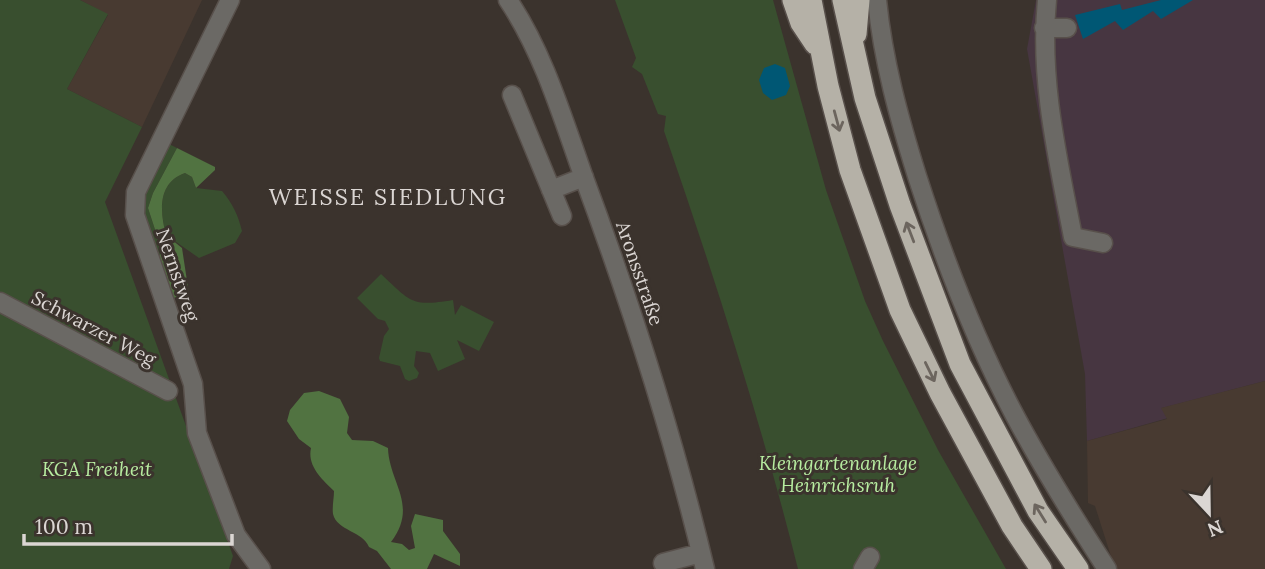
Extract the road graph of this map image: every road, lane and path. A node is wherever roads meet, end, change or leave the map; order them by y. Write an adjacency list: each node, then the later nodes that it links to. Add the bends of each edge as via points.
1 (230, 0): 22 (street, Nernstweg, via 136,192 135,215 193,384 197,433 236,535)
2 (508, 0): 14 (street, Aronsstraße, via 548,82)
3 (793, 0): 12 (highway)
4 (811, 0): 12 (highway)
5 (842, 0): 11 (highway)
6 (859, 0): 11 (highway)
7 (877, 0): 25 (street, via 886,68 901,124 928,210 982,348 1052,483)
8 (1047, 0): 9 (street)
9 (1044, 28): 10 (street); 17 (street, via 1054,134 1073,237)
10 (1067, 28)
11 (855, 47): 24 (highway, one-way to 11, via 1038,511 960,364 900,205 865,97)
12 (821, 55): 23 (highway, one-way to 23, via 850,170 900,310 1012,526)
13 (512, 95): 15 (street)
14 (584, 177): 15 (street); 20 (street, Aronsstraße, via 653,377)
15 (551, 190): 16 (street)
16 (562, 216)
17 (1103, 243)
18 (0, 302): 19 (street, Schwarzer Weg)
19 (168, 391)
20 (703, 561): 21 (street)
21 (663, 563)
22 (261, 569)
23 (1041, 569)
24 (1078, 569)
25 (1107, 569)

